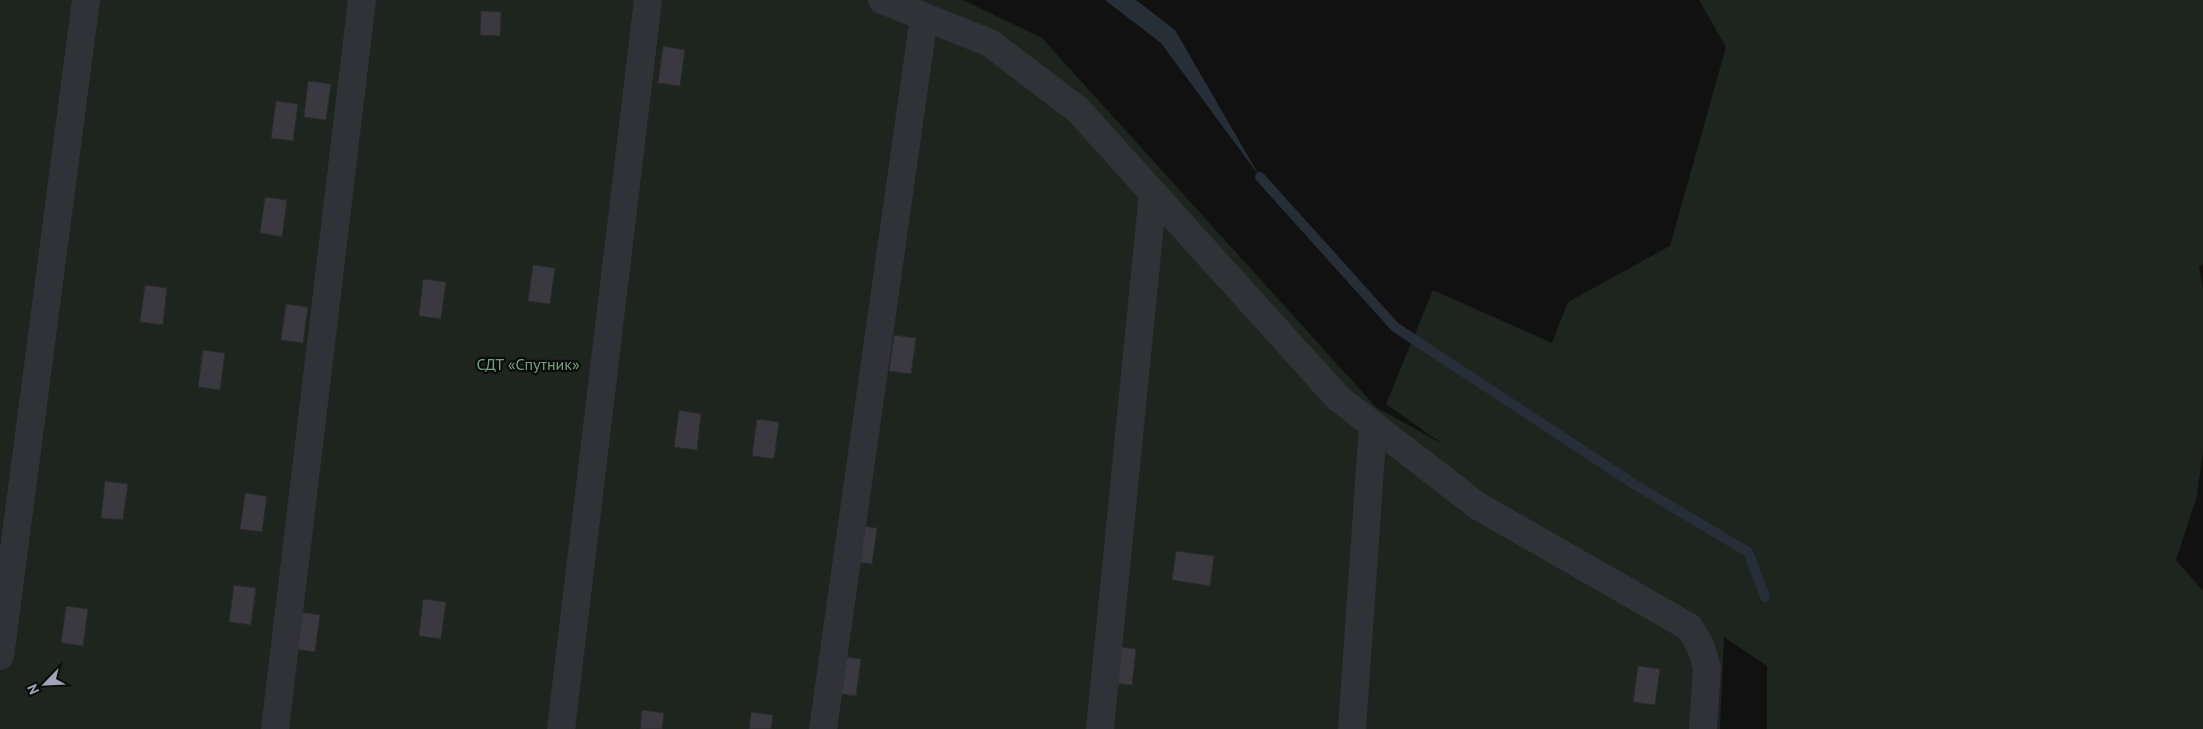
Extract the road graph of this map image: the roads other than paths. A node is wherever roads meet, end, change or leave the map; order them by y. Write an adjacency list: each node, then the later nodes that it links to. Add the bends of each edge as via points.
1 (86, 0): 8 (lane)
2 (362, 0): 9 (lane)
3 (648, 0): 10 (lane)
4 (882, 0): 5 (lane)
5 (924, 17): 6 (lane, via 990,43 1078,110); 11 (lane)
6 (1153, 193): 7 (lane, via 1338,398); 12 (lane)
7 (1373, 425): 13 (lane); 14 (lane, via 1478,506 1689,627 1708,667)
8 (0, 656)
9 (275, 729)
10 (561, 729)
11 (823, 729)
12 (1100, 729)
13 (1352, 729)
14 (1703, 729)

